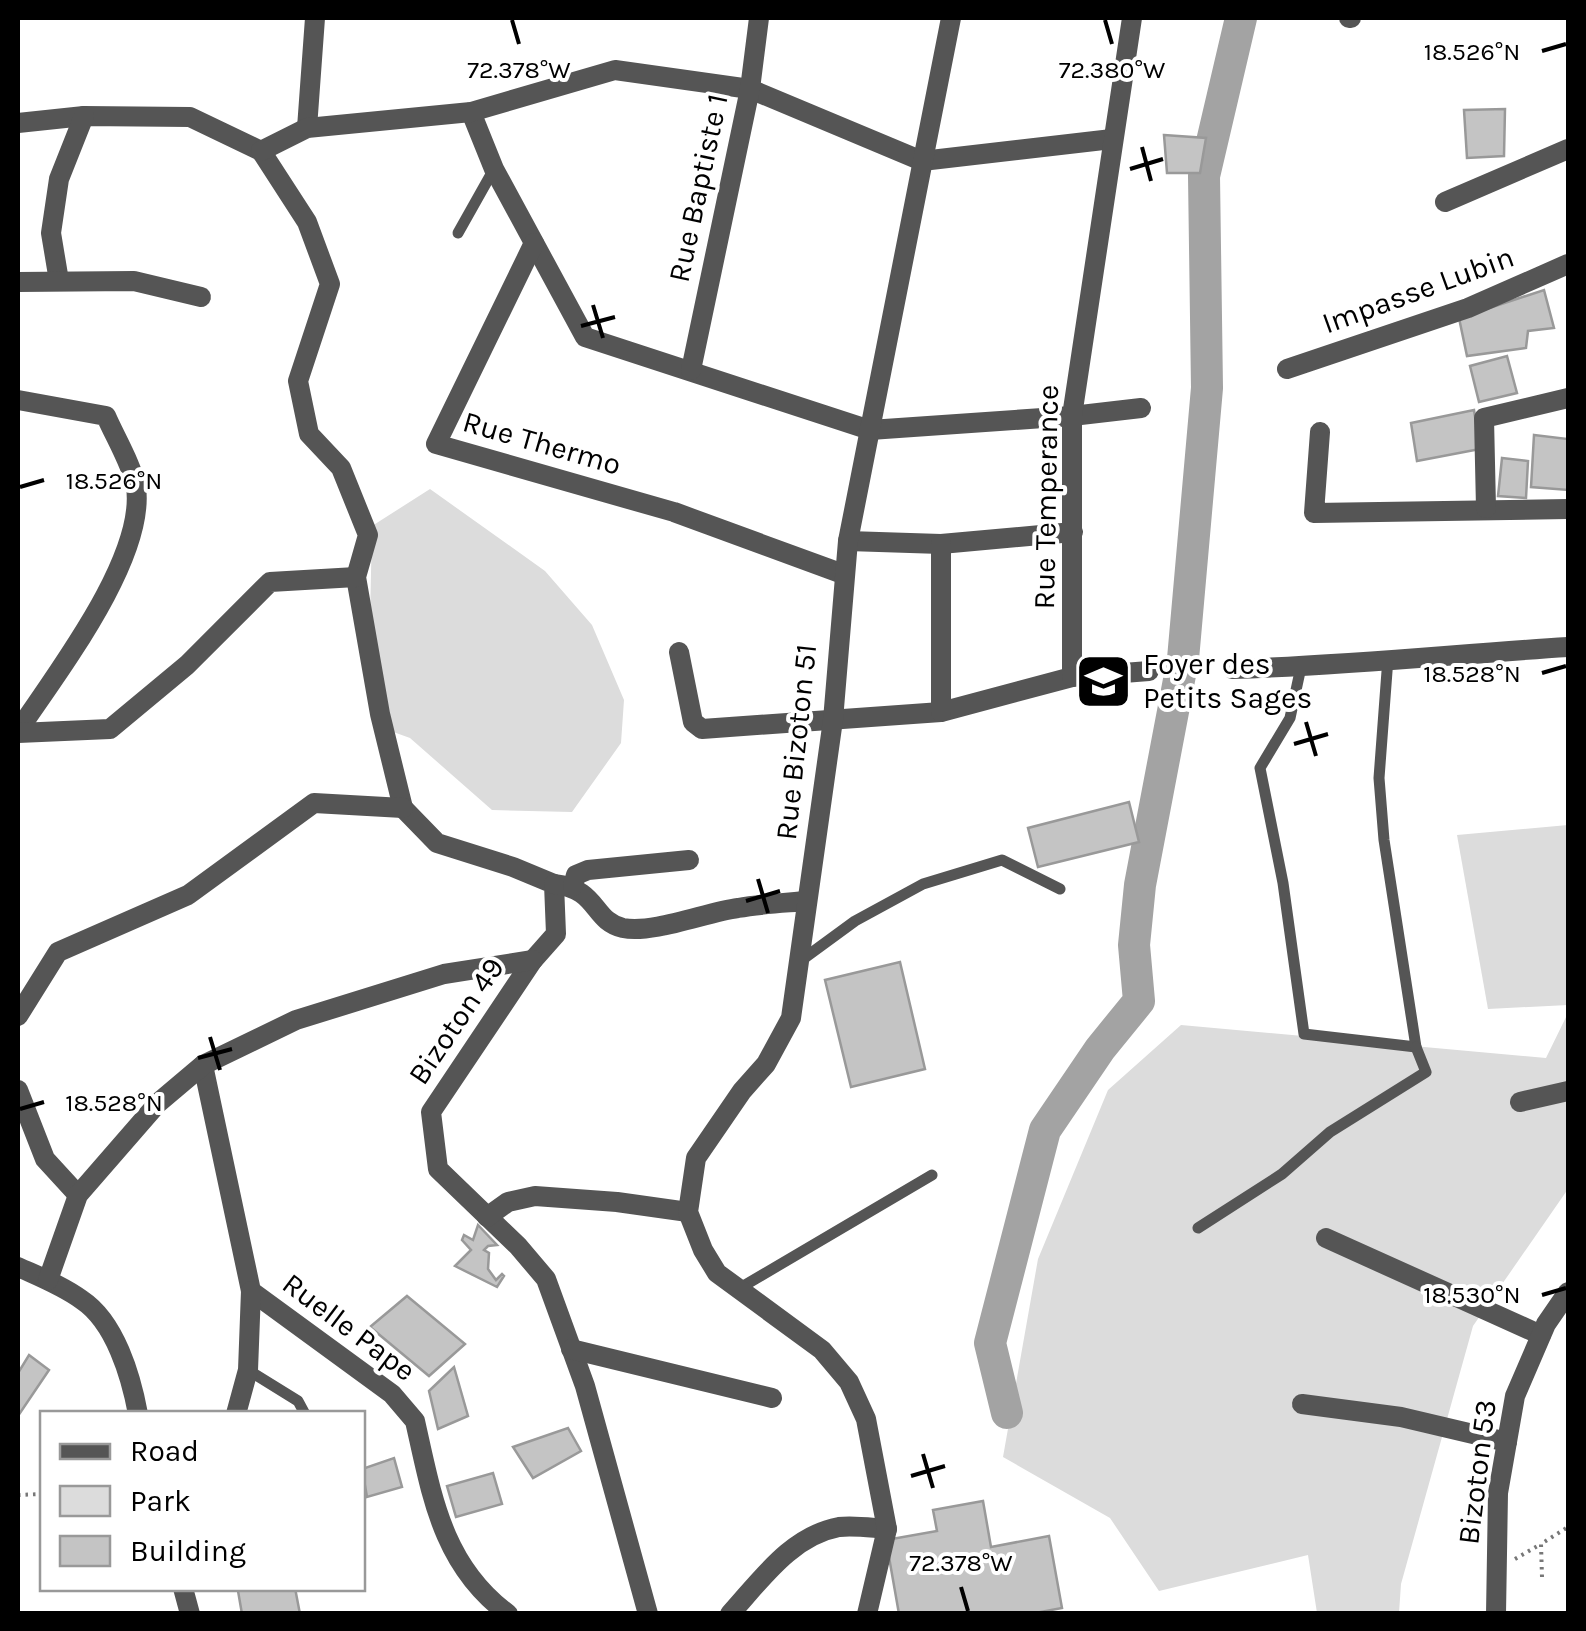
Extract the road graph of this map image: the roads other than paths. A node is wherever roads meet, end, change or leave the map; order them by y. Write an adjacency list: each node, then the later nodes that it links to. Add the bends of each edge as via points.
1 (315, 18): 9 (street)
2 (759, 18): 5 (street, Rue Baptiste 1)
3 (951, 18): 13 (street, Rue Bizoton 51)
4 (1132, 18): 10 (street, Rue Temperance)
5 (750, 89): 6 (street, via 615,70); 13 (street); 23 (street, Rue Baptiste 1)
6 (471, 112): 9 (street); 14 (street)
7 (84, 116): 8 (street); 12 (street, via 190,117); 19 (street, via 59,179 52,233)
8 (18, 122)
9 (307, 128): 12 (street)
10 (1112, 138): 13 (street); 27 (street, Rue Temperance)
11 (1568, 149): 15 (street)
12 (262, 150): 36 (street, via 308,222 330,284 298,382 309,434 341,468 368,535)
13 (922, 161): 28 (street, Rue Bizoton 51)
14 (494, 169): 16 (lane); 17 (street)
15 (1445, 202)
16 (458, 233)
17 (534, 243): 23 (street, via 585,336); 35 (street, Rue Thermo, via 436,444 674,512)
18 (1568, 264): 22 (street, Impasse Lubin, via 1468,308)
19 (59, 280): 20 (street); 21 (street, via 134,280)
20 (18, 282)
21 (201, 297)
22 (1287, 368)
23 (691, 370): 28 (street)
24 (1568, 398): 30 (street, via 1484,418)
25 (18, 400): 46 (street, via 106,416 136,486 132,525 105,602)
26 (1141, 408): 27 (street)
27 (1072, 416): 28 (street); 32 (street, Rue Temperance)
28 (870, 430): 33 (street, Rue Bizoton 51)
29 (1320, 432): 30 (street, via 1314,513)
30 (1486, 508): 31 (street)
31 (1568, 509)
32 (1073, 532): 34 (street); 43 (street, Rue Temperance)
33 (848, 541): 34 (street); 35 (street, Rue Bizoton 51)
34 (941, 544): 44 (street)
35 (843, 574): 45 (street, Rue Bizoton 51)
36 (356, 578): 46 (street, via 270,582 188,665 110,730); 47 (street)
37 (1568, 647): 39 (street)
38 (680, 652): 45 (street, via 696,728)
39 (1388, 658): 40 (street); 55 (lane, via 1379,778)
40 (1301, 667): 41 (street); 55 (lane, via 1290,718 1260,768 1304,1034)
41 (1232, 669)
42 (1150, 672): 43 (street)
43 (1072, 677): 44 (street)
44 (941, 712): 45 (street)
45 (833, 720): 51 (street, Rue Bizoton 51)
46 (18, 732)
47 (402, 808): 49 (street, via 437,843); 54 (street, via 314,803 188,895 58,952)
48 (689, 860): 49 (street, via 588,870)
49 (564, 885): 51 (street, via 584,892 623,928); 52 (street, Bizoton 49, via 556,934)
50 (1060, 889): 53 (lane, via 1002,860 923,884)
51 (807, 901): 53 (street, Rue Bizoton 51)
52 (533, 960): 56 (street, via 444,974 296,1020); 63 (street, Bizoton 49, via 431,1112 438,1169)
53 (798, 962): 62 (street, Rue Bizoton 51, via 791,1018 766,1064 696,1158)
54 (18, 1016)
55 (1416, 1048): 64 (lane, via 1426,1072)
56 (203, 1066): 61 (street, via 158,1103); 69 (street, Ruelle Pape)
57 (18, 1090): 61 (street, via 45,1158)
58 (1568, 1091): 59 (street)
59 (1520, 1102)
60 (932, 1176): 68 (lane)
61 (78, 1195): 67 (street)
62 (688, 1212): 63 (street, via 535,1196 508,1202); 68 (street, via 717,1274)
63 (487, 1217): 72 (street, Bizoton 49, via 546,1279)
64 (1198, 1228)
65 (1326, 1238): 71 (street)
66 (18, 1267): 67 (street)
67 (48, 1280): 76 (street, via 86,1302 106,1326)
68 (740, 1288): 80 (street, via 822,1350 849,1382 866,1419)
69 (251, 1291): 73 (street); 81 (street, Ruelle Pape, via 406,1408 447,1541)
70 (1568, 1292): 71 (street, Bizoton 53)
71 (1541, 1336): 79 (street, Bizoton 53, via 1514,1396)
72 (571, 1349): 74 (street); 82 (street, Bizoton 49)
73 (248, 1370): 77 (street); 78 (lane)
74 (772, 1398)
75 (1302, 1404): 79 (street, via 1400,1417)
76 (137, 1411)
77 (237, 1411)
78 (303, 1411)
79 (1507, 1442): 85 (street, Bizoton 53, via 1498,1493)
80 (886, 1529): 83 (street, via 841,1527 791,1548); 84 (street)
81 (508, 1614)
82 (648, 1614)
83 (730, 1614)
84 (868, 1614)
85 (1496, 1614)

